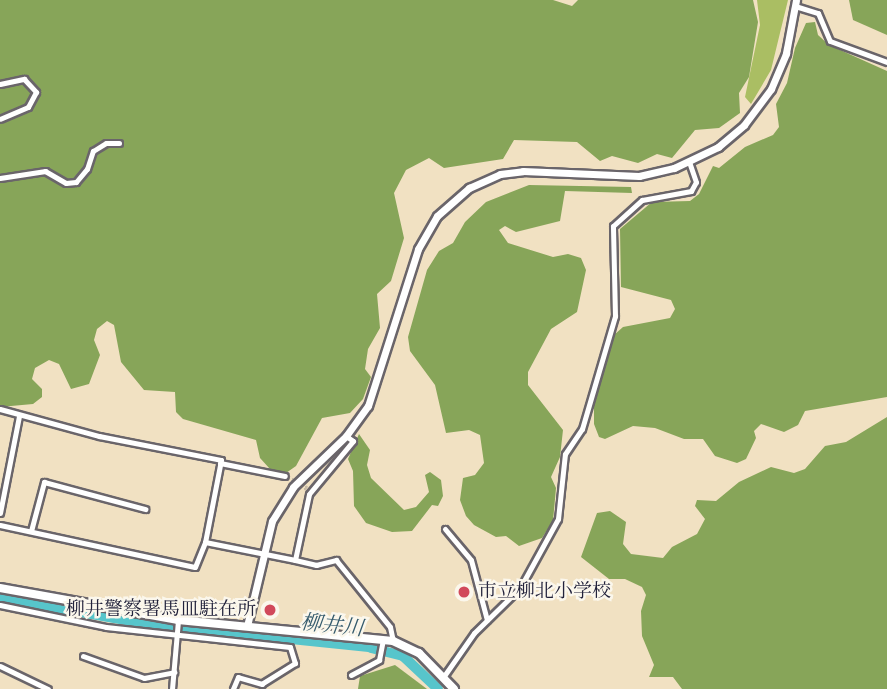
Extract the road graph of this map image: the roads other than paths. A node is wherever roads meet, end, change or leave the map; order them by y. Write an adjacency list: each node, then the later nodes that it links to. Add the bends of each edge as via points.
1 (795, 3): 2 (street, via 818,13 830,41); 6 (street, via 782,66 762,103 732,136)
2 (887, 62)
3 (0, 84): 4 (street, via 24,79 36,92 28,107)
4 (0, 119)
5 (119, 143): 7 (street, via 106,143 93,151 76,182 66,183 45,171)
6 (689, 162): 10 (street, via 639,176 511,172 458,195 424,237 380,380); 23 (street, via 696,182 691,191 642,200 613,226 615,316 582,429 565,454 558,519 520,588)
7 (0, 178)
8 (0, 409): 9 (street)
9 (19, 416): 11 (street); 14 (street)
10 (346, 436): 19 (street, via 285,497); 20 (street, via 353,441 309,489)
11 (220, 463): 12 (street); 18 (street)
12 (285, 477)
13 (145, 509): 17 (street, via 44,482)
14 (0, 513)
15 (0, 525): 17 (street)
16 (444, 529): 23 (street, via 471,560)
17 (31, 531): 18 (street, via 195,567)
18 (205, 542): 19 (street)
19 (262, 553): 20 (street); 25 (street)
20 (295, 560): 28 (street, via 316,565 337,560 390,627)
21 (0, 588): 24 (main road)
22 (0, 605): 26 (street)
23 (487, 620): 33 (street)
24 (178, 622): 25 (main road); 26 (street)
25 (247, 626): 27 (main road)
26 (177, 636): 31 (street); 36 (street, via 290,647 295,663 262,684 238,677)
27 (382, 641): 28 (main road); 32 (street, via 380,656)
28 (393, 641): 33 (main road, via 419,653)
29 (83, 656): 31 (street, via 144,678)
30 (0, 666): 34 (street)
31 (174, 672): 35 (street)
32 (351, 675)
33 (444, 676): 37 (main road)
34 (48, 689)
35 (172, 689)
36 (233, 689)
37 (454, 689)

